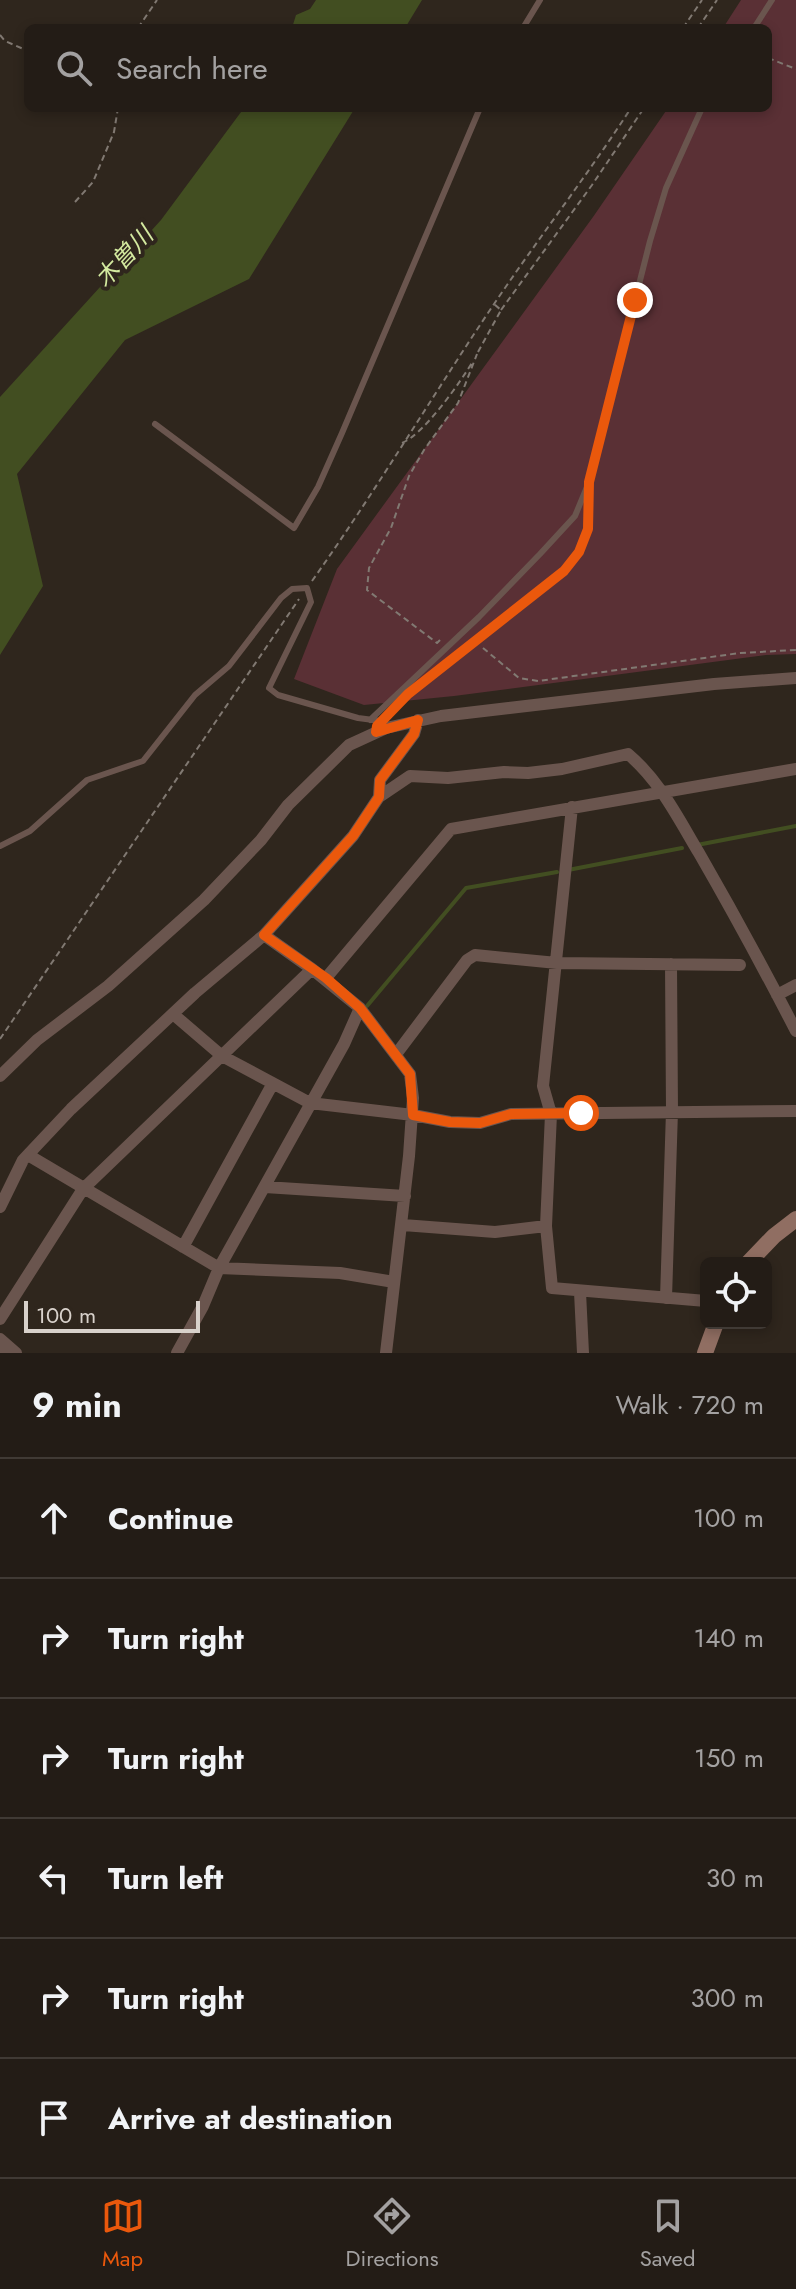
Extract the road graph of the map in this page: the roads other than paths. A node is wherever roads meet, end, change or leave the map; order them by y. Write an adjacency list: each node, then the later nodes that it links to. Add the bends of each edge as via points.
1 (540, 0): 3 (lane)
2 (772, 0): 4 (lane)
3 (525, 24)
4 (757, 24)
5 (478, 112): 7 (lane, via 349,418 294,528)
6 (700, 112): 8 (lane, via 671,175 650,241)
7 (155, 424)
8 (589, 482): 11 (lane, via 575,516); 11 (lane, via 588,529 564,571)
9 (796, 678): 10 (street)
10 (418, 720): 11 (street); 14 (street, via 414,734 380,780)
11 (376, 724): 16 (lane, via 269,688 311,602 307,588 292,589 143,761 87,780 30,831); 30 (street, via 288,805 204,900)
12 (796, 769): 13 (street)
13 (662, 791): 14 (street, via 628,754 528,773 410,776); 15 (street); 24 (street)
14 (379, 797): 17 (street, via 353,836)
15 (572, 807): 18 (street); 22 (street, via 451,829)
16 (0, 846)
17 (264, 935): 21 (street); 26 (street)
18 (557, 963): 19 (street); 28 (street, via 475,955); 35 (street, via 543,1086)
19 (671, 964): 20 (street); 33 (street)
20 (740, 965)
21 (312, 969): 22 (street); 29 (street)
22 (326, 978): 25 (street)
23 (796, 985): 24 (street)
24 (777, 995): 27 (street)
25 (360, 1008): 28 (street); 32 (street)
26 (173, 1014): 29 (street); 37 (street)
27 (796, 1031)
28 (397, 1053): 36 (street, via 410,1074)
29 (222, 1056): 31 (street); 39 (street)
30 (0, 1076)
31 (272, 1085): 32 (street); 45 (street)
32 (310, 1103): 36 (street); 38 (street)
33 (672, 1111): 34 (street); 35 (street); 50 (street)
34 (796, 1111)
35 (551, 1114): 36 (street, via 511,1114 480,1123); 44 (street)
36 (413, 1115): 40 (street)
37 (28, 1155): 39 (street); 41 (street)
38 (265, 1187): 40 (street); 47 (street)
39 (83, 1189): 45 (street); 52 (street)
40 (405, 1196): 43 (street)
41 (0, 1207)
42 (796, 1219): 46 (main road)
43 (403, 1225): 44 (street, via 495,1232); 48 (street)
44 (546, 1226): 49 (street, via 552,1288)
45 (183, 1247): 47 (street)
46 (753, 1257)
47 (219, 1268): 48 (street, via 340,1273); 56 (street)
48 (394, 1282): 57 (street)
49 (580, 1292): 50 (street); 58 (street)
50 (666, 1298): 51 (street)
51 (700, 1301)
52 (0, 1319)
53 (714, 1329): 59 (main road)
54 (0, 1339): 55 (street)
55 (16, 1353)
56 (177, 1353)
57 (386, 1353)
58 (583, 1353)
59 (705, 1353)

